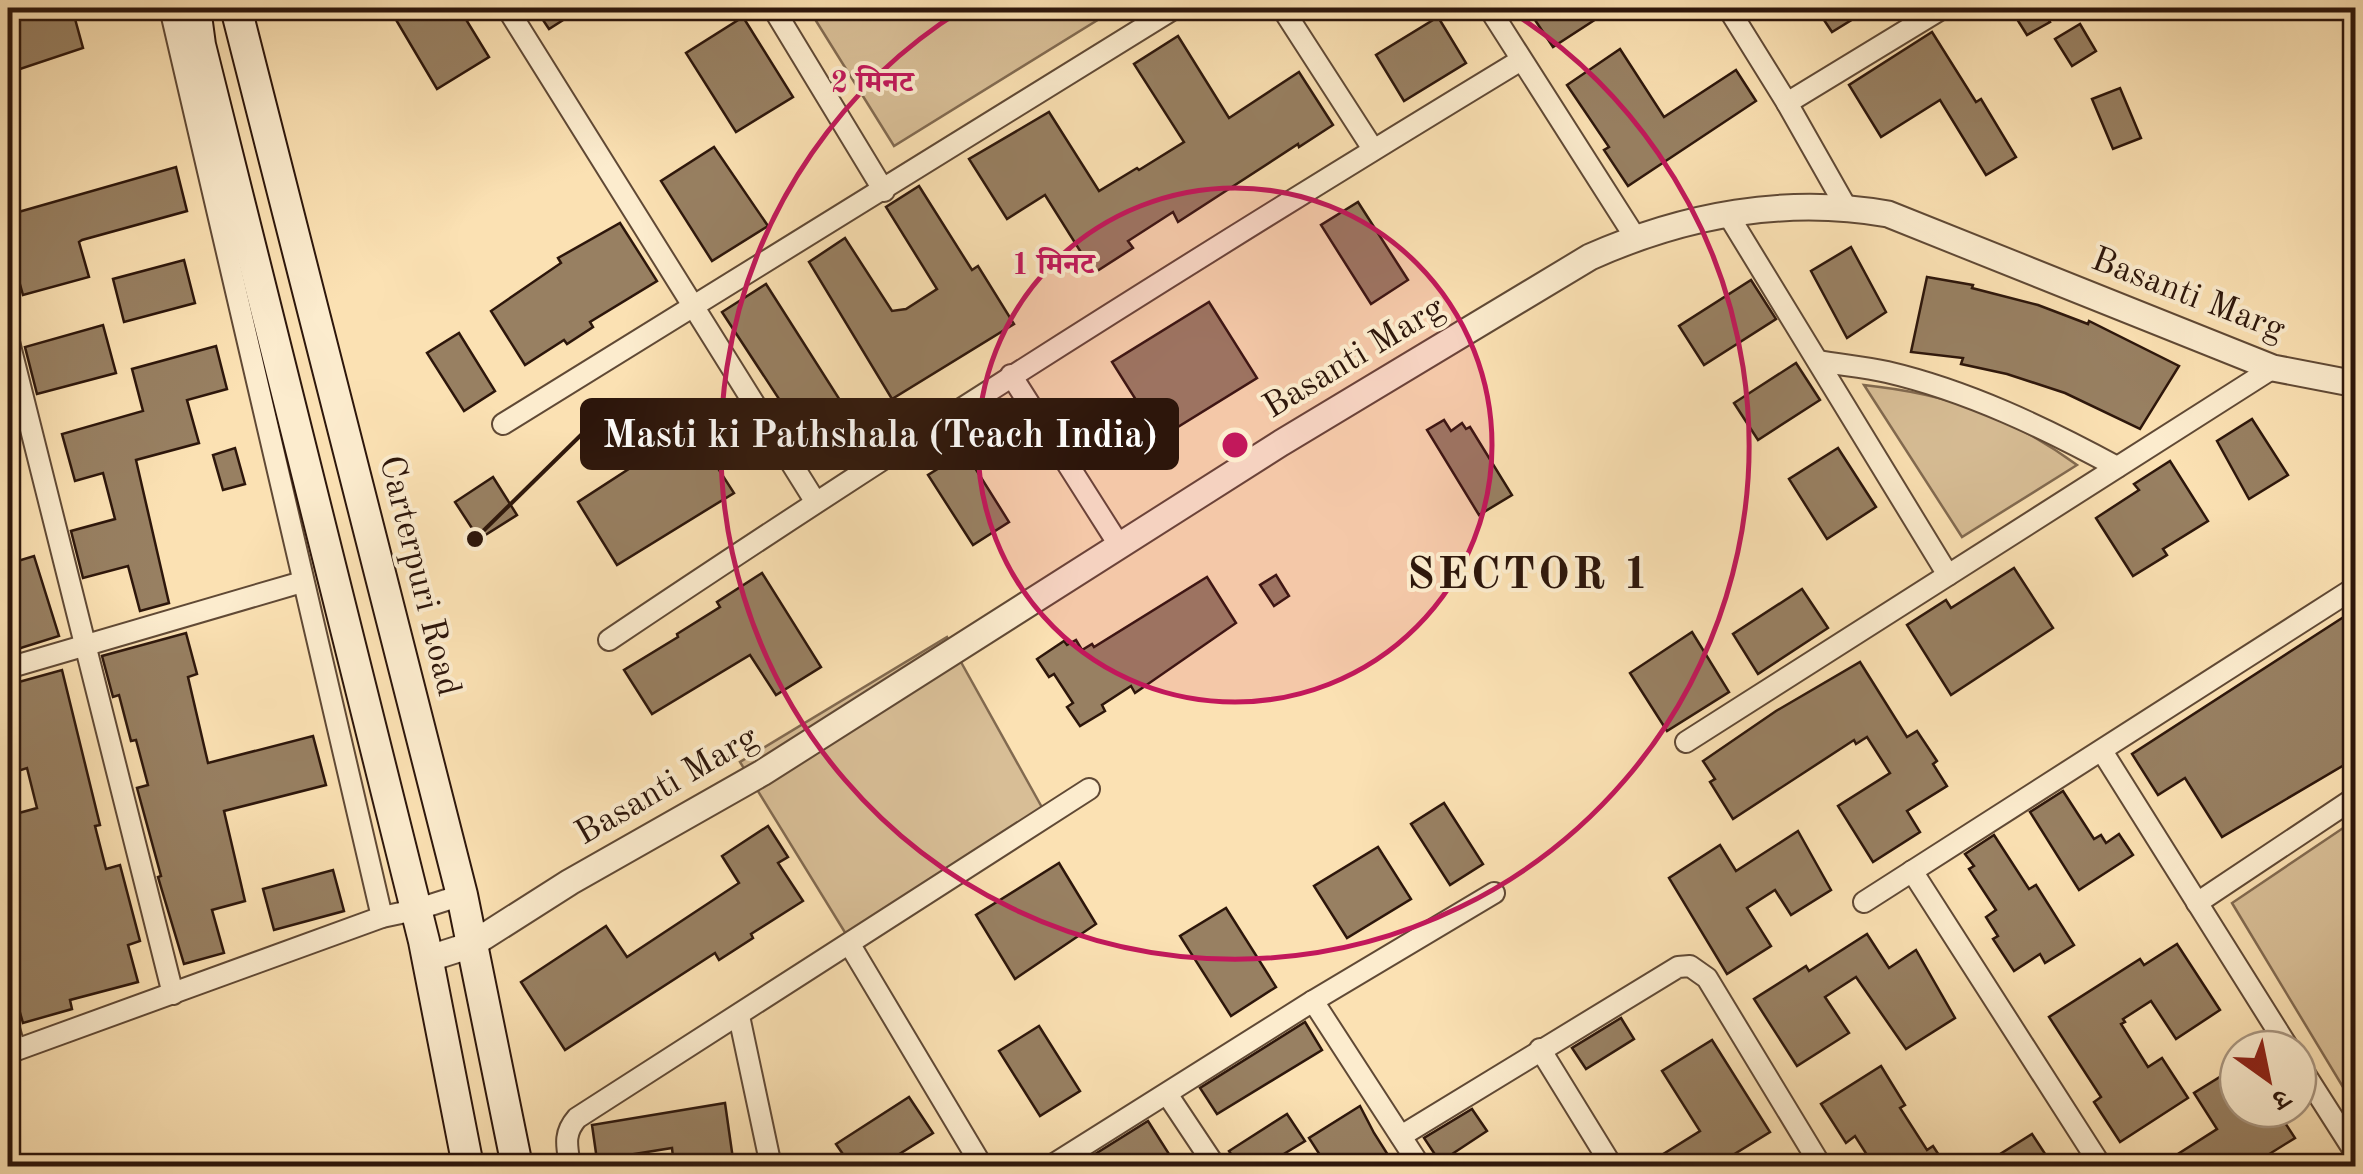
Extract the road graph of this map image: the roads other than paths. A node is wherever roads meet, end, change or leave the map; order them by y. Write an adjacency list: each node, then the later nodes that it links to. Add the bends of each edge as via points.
1 (170, 8): 29 (street)
2 (195, 8): 43 (main road)
3 (236, 8): 40 (main road, Carterpuri Road)
4 (507, 8): 18 (street)
5 (773, 8): 14 (street)
6 (1175, 8): 14 (street)
7 (1282, 8): 13 (street)
8 (1489, 8): 11 (street)
9 (1728, 8): 12 (street)
10 (1943, 8): 12 (street)
11 (1521, 60): 13 (street); 17 (street)
12 (1787, 102): 15 (street)
13 (1373, 150): 22 (street)
14 (884, 191): 18 (street)
15 (1846, 207): 16 (street, Basanti Marg); 21 (street, Basanti Marg, via 1888,214)
16 (1728, 213): 17 (street, Basanti Marg); 20 (street)
17 (1635, 236): 27 (street, Basanti Marg, via 1590,256)
18 (692, 305): 24 (street); 26 (street)
19 (8, 338): 32 (street)
20 (1818, 362): 25 (street, via 1958,393); 28 (street)
21 (2273, 368): 23 (street, Basanti Marg); 25 (street)
22 (1011, 375): 26 (street); 27 (street)
23 (2356, 384)
24 (503, 424)
25 (2118, 467): 28 (street)
26 (815, 502): 31 (street)
27 (1119, 545): 45 (street, Basanti Marg, via 762,773)
28 (1948, 574): 34 (street)
29 (302, 582): 32 (street); 44 (street)
30 (2356, 587): 35 (street)
31 (608, 640)
32 (85, 646): 33 (street); 48 (street)
33 (8, 668)
34 (1686, 742)
35 (2102, 751): 38 (street); 42 (street)
36 (1089, 789): 46 (street)
37 (2356, 798): 42 (street)
38 (1912, 871): 41 (street); 69 (street)
39 (1494, 893): 49 (street)
40 (462, 896): 43 (street); 45 (main road, Carterpuri Road)
41 (1864, 902)
42 (2197, 903): 52 (street)
43 (415, 910): 44 (street); 47 (main road)
44 (382, 916): 48 (street)
45 (471, 945): 47 (street, Basanti Marg); 60 (main road, Carterpuri Road)
46 (850, 946): 50 (street); 63 (street)
47 (428, 959): 59 (main road)
48 (173, 994): 54 (street)
49 (1312, 1002): 55 (street); 57 (street)
50 (739, 1016): 61 (street, via 577,1118 566,1140); 62 (street)
51 (8, 1026): 54 (street)
52 (2276, 1029)
53 (1540, 1049): 57 (street); 67 (street); 68 (street, via 1678,966 1690,966 1707,978)
54 (11, 1051)
55 (1167, 1094): 64 (street); 65 (street)
56 (2318, 1094): 58 (street)
57 (1400, 1136): 66 (street)
58 (2356, 1154)
59 (468, 1166)
60 (517, 1166)
61 (570, 1166)
62 (770, 1166)
63 (982, 1166)
64 (1050, 1166)
65 (1215, 1166)
66 (1420, 1166)
67 (1612, 1166)
68 (1822, 1166)
69 (2101, 1166)

